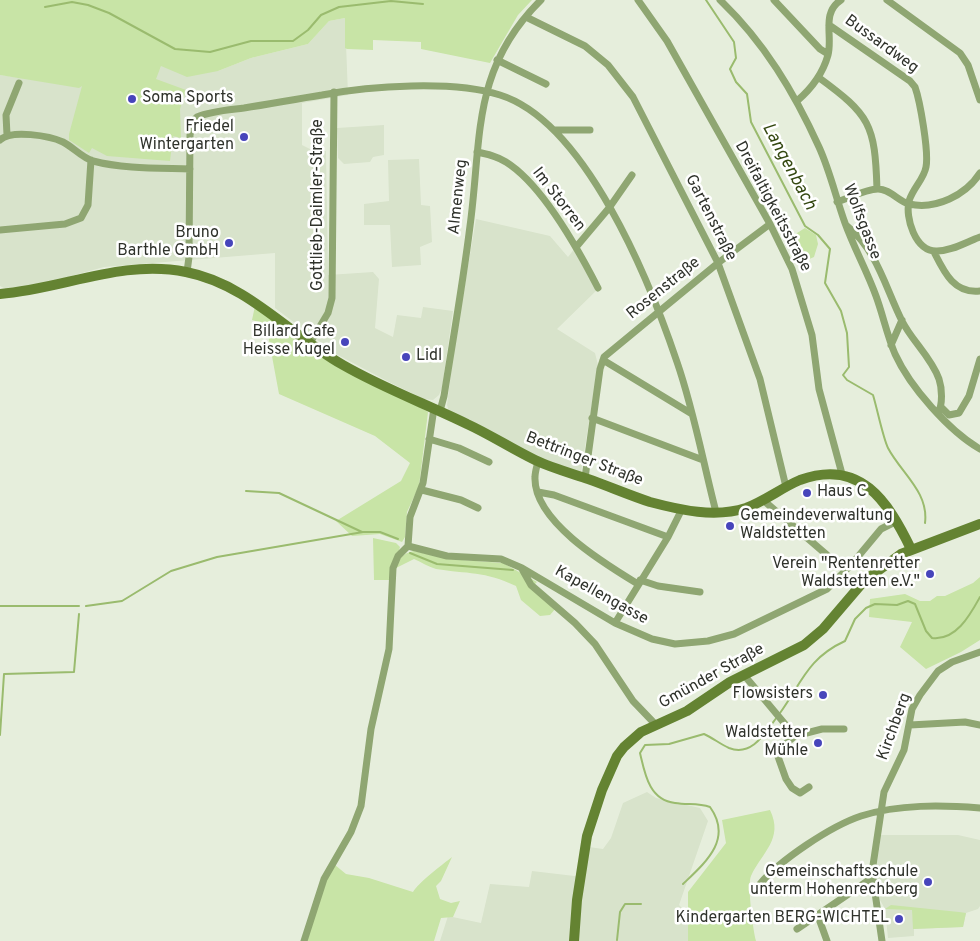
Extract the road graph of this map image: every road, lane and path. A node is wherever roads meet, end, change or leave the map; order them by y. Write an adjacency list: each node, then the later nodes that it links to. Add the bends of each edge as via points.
1 (541, 0): 7 (street, Almenweg)
2 (638, 0): 31 (street, Dreifaltigkeitsstraße, via 667,41)
3 (720, 0): 17 (street, Wolfsgasse, via 771,59)
4 (774, 0): 9 (street)
5 (887, 0): 16 (street, via 960,53 968,65)
6 (835, 1): 8 (street)
7 (526, 17): 10 (street, Almenweg); 37 (street, Gartenstraße, via 585,46 621,80 633,97)
8 (829, 25): 9 (street); 29 (street, Bussardweg, via 915,87 927,158 925,172)
9 (828, 54): 11 (street)
10 (498, 60): 13 (street); 15 (street, Almenweg)
11 (818, 77): 17 (street); 27 (street, via 848,99 868,124 876,158)
12 (19, 83): 20 (street, via 6,116)
13 (546, 84)
14 (334, 92): 15 (street, via 401,87); 24 (street, via 197,117 190,135); 44 (street, Gottlieb-Daimler-Straße, via 332,298 328,313)
15 (486, 92): 18 (street, via 501,95 520,105); 22 (street, Almenweg)
16 (980, 100)
17 (797, 101): 28 (street, Wolfsgasse, via 822,154)
18 (554, 130): 19 (street); 30 (street, via 586,168)
19 (590, 130)
20 (7, 135): 21 (street); 23 (street, via 46,137)
21 (0, 140)
22 (477, 152): 35 (street, Im Storren, via 498,157 517,170); 49 (street, Almenweg, via 469,234 444,396)
23 (91, 160): 24 (street); 33 (street, via 88,205 78,220)
24 (190, 169): 38 (street)
25 (980, 174): 29 (street, via 971,185 941,202)
26 (632, 175): 30 (street)
27 (877, 189): 28 (street); 29 (street)
28 (837, 202): 32 (street, Wolfsgasse)
29 (909, 204): 36 (street, via 911,229 922,244)
30 (609, 208): 35 (street); 42 (street)
31 (770, 224): 37 (street, Rosenstraße); 58 (street, Dreifaltigkeitsstraße, via 792,269 804,304 819,389)
32 (845, 224): 43 (street, via 861,237 875,260); 45 (street, Wolfsgasse, via 876,295)
33 (0, 230)
34 (980, 237): 36 (street)
35 (577, 246): 39 (street, Im Storren)
36 (934, 252): 40 (street, via 949,279 960,288)
37 (718, 263): 42 (street, Rosenstraße); 60 (street, Gartenstraße, via 760,379)
38 (187, 272): 41 (street, Bettringer Straße, via 157,269 118,271 33,292); 44 (street, Bettringer Straße, via 236,290)
39 (598, 288)
40 (980, 291)
41 (0, 294)
42 (659, 310): 47 (street, Rosenstraße); 51 (street)
43 (902, 320): 45 (street); 50 (street, via 938,378)
44 (310, 343): 49 (street, Bettringer Straße, via 344,366)
45 (892, 345): 50 (street, Wolfsgasse, via 902,367)
46 (980, 359): 48 (street)
47 (603, 360): 51 (street); 52 (street)
48 (977, 379): 50 (street, via 959,413 949,415)
49 (437, 410): 53 (street, Almenweg); 56 (street, Bettringer Straße)
50 (940, 410): 54 (street, Wolfsgasse, via 959,434)
51 (692, 414): 55 (street)
52 (592, 418): 55 (street); 59 (street)
53 (428, 439): 57 (street, via 459,448); 61 (street, Almenweg)
54 (980, 449)
55 (703, 460): 66 (street)
56 (538, 461): 59 (street, Bettringer Straße); 62 (street, via 534,477)
57 (489, 462)
58 (842, 474): 60 (street, Bettringer Straße, via 814,476); 67 (street, Bettringer Straße, via 867,486)
59 (585, 478): 65 (street, Bettringer Straße, via 647,501)
60 (786, 487): 63 (street, Bettringer Straße)
61 (422, 490): 64 (street); 70 (street, Almenweg, via 410,517)
62 (538, 492): 69 (street); 74 (street, via 543,504 572,539 593,556)
63 (763, 500): 66 (street, Bettringer Straße, via 746,508); 72 (street)
64 (478, 508)
65 (682, 509): 66 (street, Bettringer Straße); 69 (street)
66 (716, 512)
67 (897, 521): 71 (street, Bettringer Straße); 76 (street, Kapellengasse, via 881,529 827,589 734,634 708,641 675,644 652,639)
68 (980, 524): 71 (street, Gmünder Straße)
69 (668, 537): 74 (street)
70 (408, 546): 73 (street, Kapellengasse, via 447,556 501,558); 91 (street, via 398,556 393,568 389,649 371,729 361,806 351,832 324,879)
71 (911, 549): 78 (street, Gmünder Straße, via 864,581 814,637)
72 (827, 555)
73 (522, 568): 76 (street, Kapellengasse); 79 (street, via 531,585 575,622 595,644 633,701)
74 (639, 582): 75 (street); 76 (street)
75 (700, 592)
76 (615, 623)
77 (980, 652): 80 (street, Kirchberg, via 938,671 916,702)
78 (744, 675): 79 (street, Gmünder Straße, via 687,711); 83 (street)
79 (656, 725): 92 (street, Gmünder Straße, via 641,732 624,747 602,790 586,836)
80 (910, 725): 81 (street, via 965,722); 86 (street, Kirchberg, via 904,750 884,792)
81 (980, 725)
82 (844, 729): 83 (street, via 822,729)
83 (795, 736): 84 (street, via 774,752 792,788 800,793)
84 (809, 787)
85 (980, 808): 86 (street, via 930,806)
86 (883, 812): 87 (street, Kirchberg); 88 (street, via 861,816 809,844 770,872)
87 (872, 878): 89 (street); 94 (street, Kirchberg)
88 (760, 884)
89 (818, 916): 90 (street); 93 (street)
90 (796, 929)
91 (304, 941)
92 (574, 941)
93 (827, 941)
94 (882, 941)

